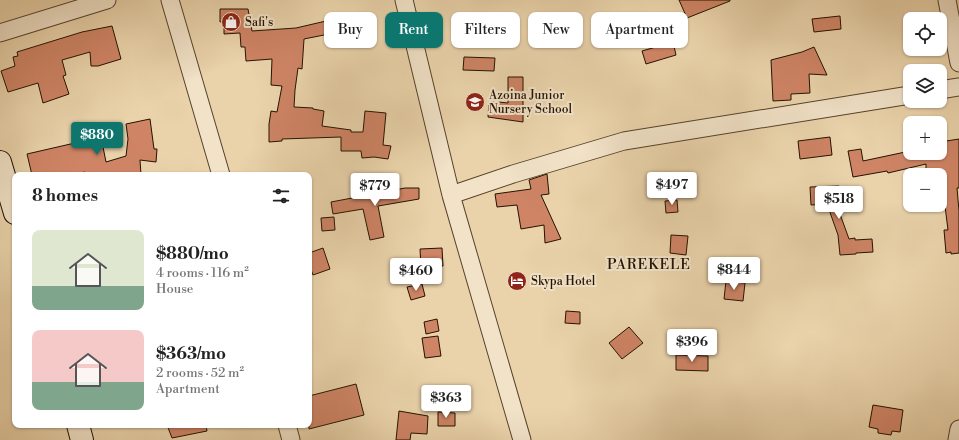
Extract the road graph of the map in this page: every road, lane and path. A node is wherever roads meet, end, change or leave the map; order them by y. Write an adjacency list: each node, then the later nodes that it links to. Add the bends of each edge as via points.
1 (108, 0): 5 (street)
2 (170, 0): 11 (street)
3 (404, 0): 12 (street)
4 (947, 0): 6 (street)
5 (0, 33)
6 (959, 63)
7 (959, 87): 8 (street)
8 (947, 89)
9 (903, 96): 12 (street, via 624,141)
10 (0, 162): 13 (main road)
11 (220, 172)
12 (451, 195): 19 (street)
13 (12, 203)
14 (79, 428): 17 (main road)
15 (287, 428): 18 (street)
16 (959, 429): 20 (street)
17 (82, 440)
18 (291, 440)
19 (522, 440)
20 (957, 440)

